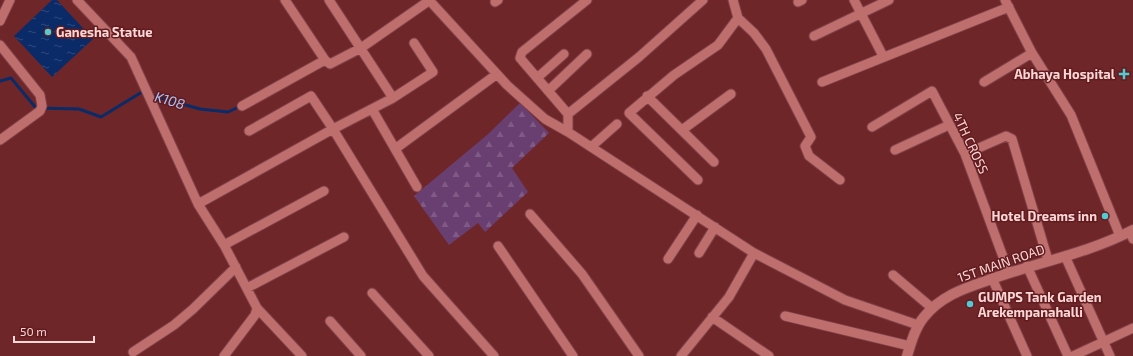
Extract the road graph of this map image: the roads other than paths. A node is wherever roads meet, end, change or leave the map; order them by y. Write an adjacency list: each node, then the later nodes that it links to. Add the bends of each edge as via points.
1 (10, 0): 14 (street)
2 (77, 0): 52 (street, via 131,57)
3 (285, 0): 23 (street)
4 (329, 0): 18 (street)
5 (430, 0): 18 (street); 24 (street)
6 (586, 0): 25 (street, via 522,52 521,61)
7 (703, 0): 34 (street, via 639,57)
8 (733, 0): 13 (street)
9 (854, 0): 12 (street)
10 (889, 0): 12 (street)
11 (1007, 4): 19 (street); 22 (street)
12 (861, 12): 15 (street); 22 (street)
13 (738, 18): 30 (street, via 718,45); 49 (street, via 766,49 811,137 805,146 809,156)
14 (0, 22)
15 (814, 36)
16 (414, 43): 31 (street, via 433,72)
17 (0, 45): 42 (street, via 40,95 42,106 40,111)
18 (361, 48): 23 (street, via 330,64); 31 (street)
19 (1032, 53): 27 (street); 57 (street, via 1071,115)
20 (564, 54): 25 (street)
21 (587, 54): 28 (street)
22 (883, 56): 26 (street)
23 (325, 60): 32 (street)
24 (497, 74): 41 (street, via 545,119); 44 (street)
25 (536, 78): 28 (street)
26 (822, 82)
27 (984, 82)
28 (548, 91): 34 (street)
29 (731, 94): 39 (street)
30 (647, 96): 39 (street); 48 (street, via 629,113)
31 (393, 98): 33 (street)
32 (242, 106)
33 (372, 109): 38 (street); 44 (street)
34 (568, 114): 41 (street)
35 (618, 124): 43 (street)
36 (949, 125): 37 (street, 4TH CROSS, via 932,91); 45 (street); 46 (street, 4TH CROSS)
37 (872, 127)
38 (333, 129): 40 (street, via 311,96); 52 (street); 88 (street, via 422,276)
39 (682, 130): 47 (street)
40 (249, 131)
41 (568, 132): 43 (street)
42 (0, 140)
43 (591, 147): 54 (street)
44 (395, 149): 50 (street)
45 (895, 150)
46 (965, 154): 65 (street, via 1006,136 1012,139); 68 (street, 4TH CROSS)
47 (714, 162)
48 (698, 180)
49 (840, 180)
50 (417, 187)
51 (324, 191): 59 (street)
52 (198, 204): 59 (street)
53 (530, 214): 90 (street, via 582,274)
54 (697, 215): 55 (street); 64 (street)
55 (715, 227): 61 (street); 62 (street)
56 (1132, 234): 57 (street, 1ST MAIN ROAD)
57 (1120, 236): 63 (street, 1ST MAIN ROAD)
58 (344, 237): 71 (street)
59 (224, 245): 67 (street)
60 (498, 246): 89 (street)
61 (698, 253)
62 (754, 253): 76 (street, via 729,297); 78 (street, via 845,300)
63 (1065, 256): 65 (street, 1ST MAIN ROAD); 80 (street)
64 (668, 259)
65 (1048, 260): 66 (street, 1ST MAIN ROAD)
66 (1027, 266): 68 (street, 1ST MAIN ROAD); 93 (street)
67 (236, 267): 71 (street); 82 (street, via 174,325)
68 (1009, 272): 70 (street, 1ST MAIN ROAD)
69 (893, 275): 74 (street)
70 (992, 278): 74 (street, 1ST MAIN ROAD, via 952,294); 92 (street)
71 (247, 288): 73 (street)
72 (372, 293): 87 (street)
73 (257, 308): 83 (street, via 255,315); 85 (street)
74 (932, 308): 78 (street, 1ST MAIN ROAD)
75 (785, 316): 81 (street)
76 (712, 317): 84 (street); 91 (street)
77 (330, 322): 86 (street)
78 (918, 325): 81 (street, 1ST MAIN ROAD)
79 (1133, 328): 80 (street)
80 (1104, 342): 94 (street); 95 (street)
81 (908, 351)
82 (133, 352)
83 (228, 354)
84 (684, 355)
85 (302, 356)
86 (361, 356)
87 (429, 356)
88 (494, 356)
89 (573, 356)
90 (639, 356)
91 (769, 356)
92 (1027, 356)
93 (1068, 356)
94 (1073, 356)
95 (1110, 356)

